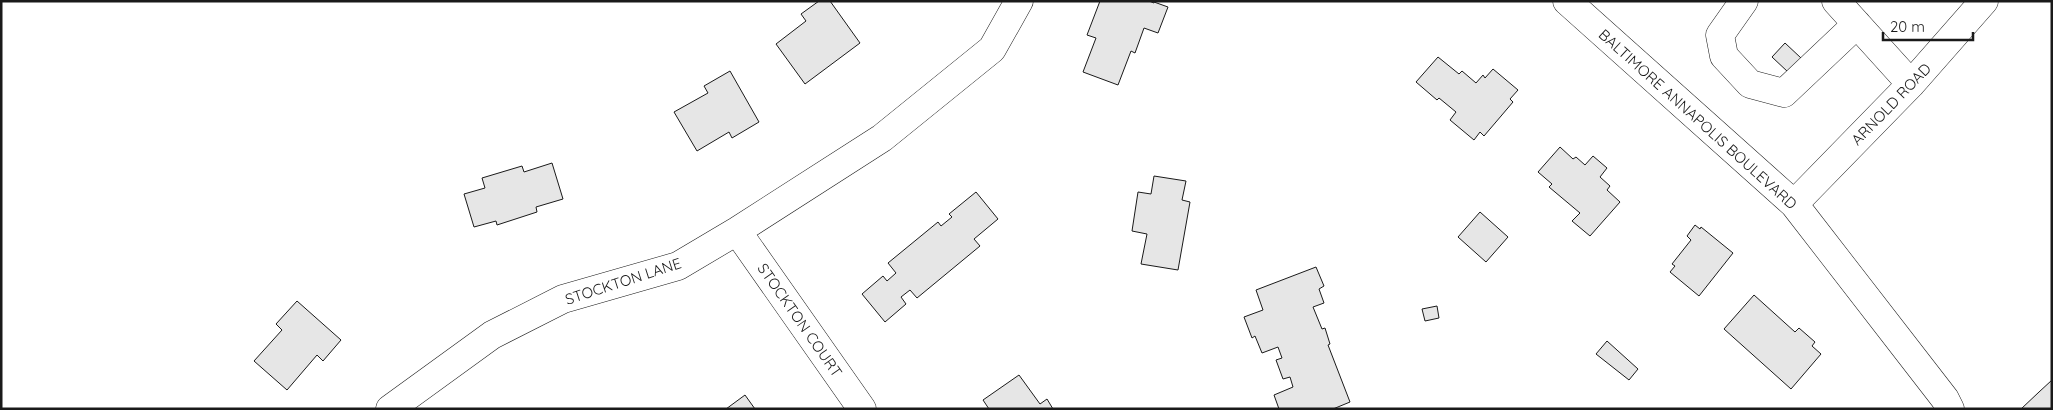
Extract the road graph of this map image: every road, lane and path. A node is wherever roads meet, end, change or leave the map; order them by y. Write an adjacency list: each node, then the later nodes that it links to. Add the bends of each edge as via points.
1 (1019, 1): 9 (street, STOCKTON LANE, via 992,49 882,138)
2 (1567, 1): 8 (street, BALTIMORE ANNAPOLIS BOULEVARD)
3 (1744, 1): 6 (street, via 1720,35 1724,56 1750,84 1784,93)
4 (1836, 1): 6 (street)
5 (1984, 1): 7 (street, ARNOLD ROAD)
6 (1857, 24): 7 (street)
7 (1912, 84): 8 (street, ARNOLD ROAD)
8 (1794, 204): 12 (street, BALTIMORE ANNAPOLIS BOULEVARD)
9 (737, 231): 10 (street, STOCKTON LANE, via 678,266 564,299 492,335); 11 (street, STOCKTON COURT)
10 (390, 409)
11 (862, 409)
12 (1950, 409)

